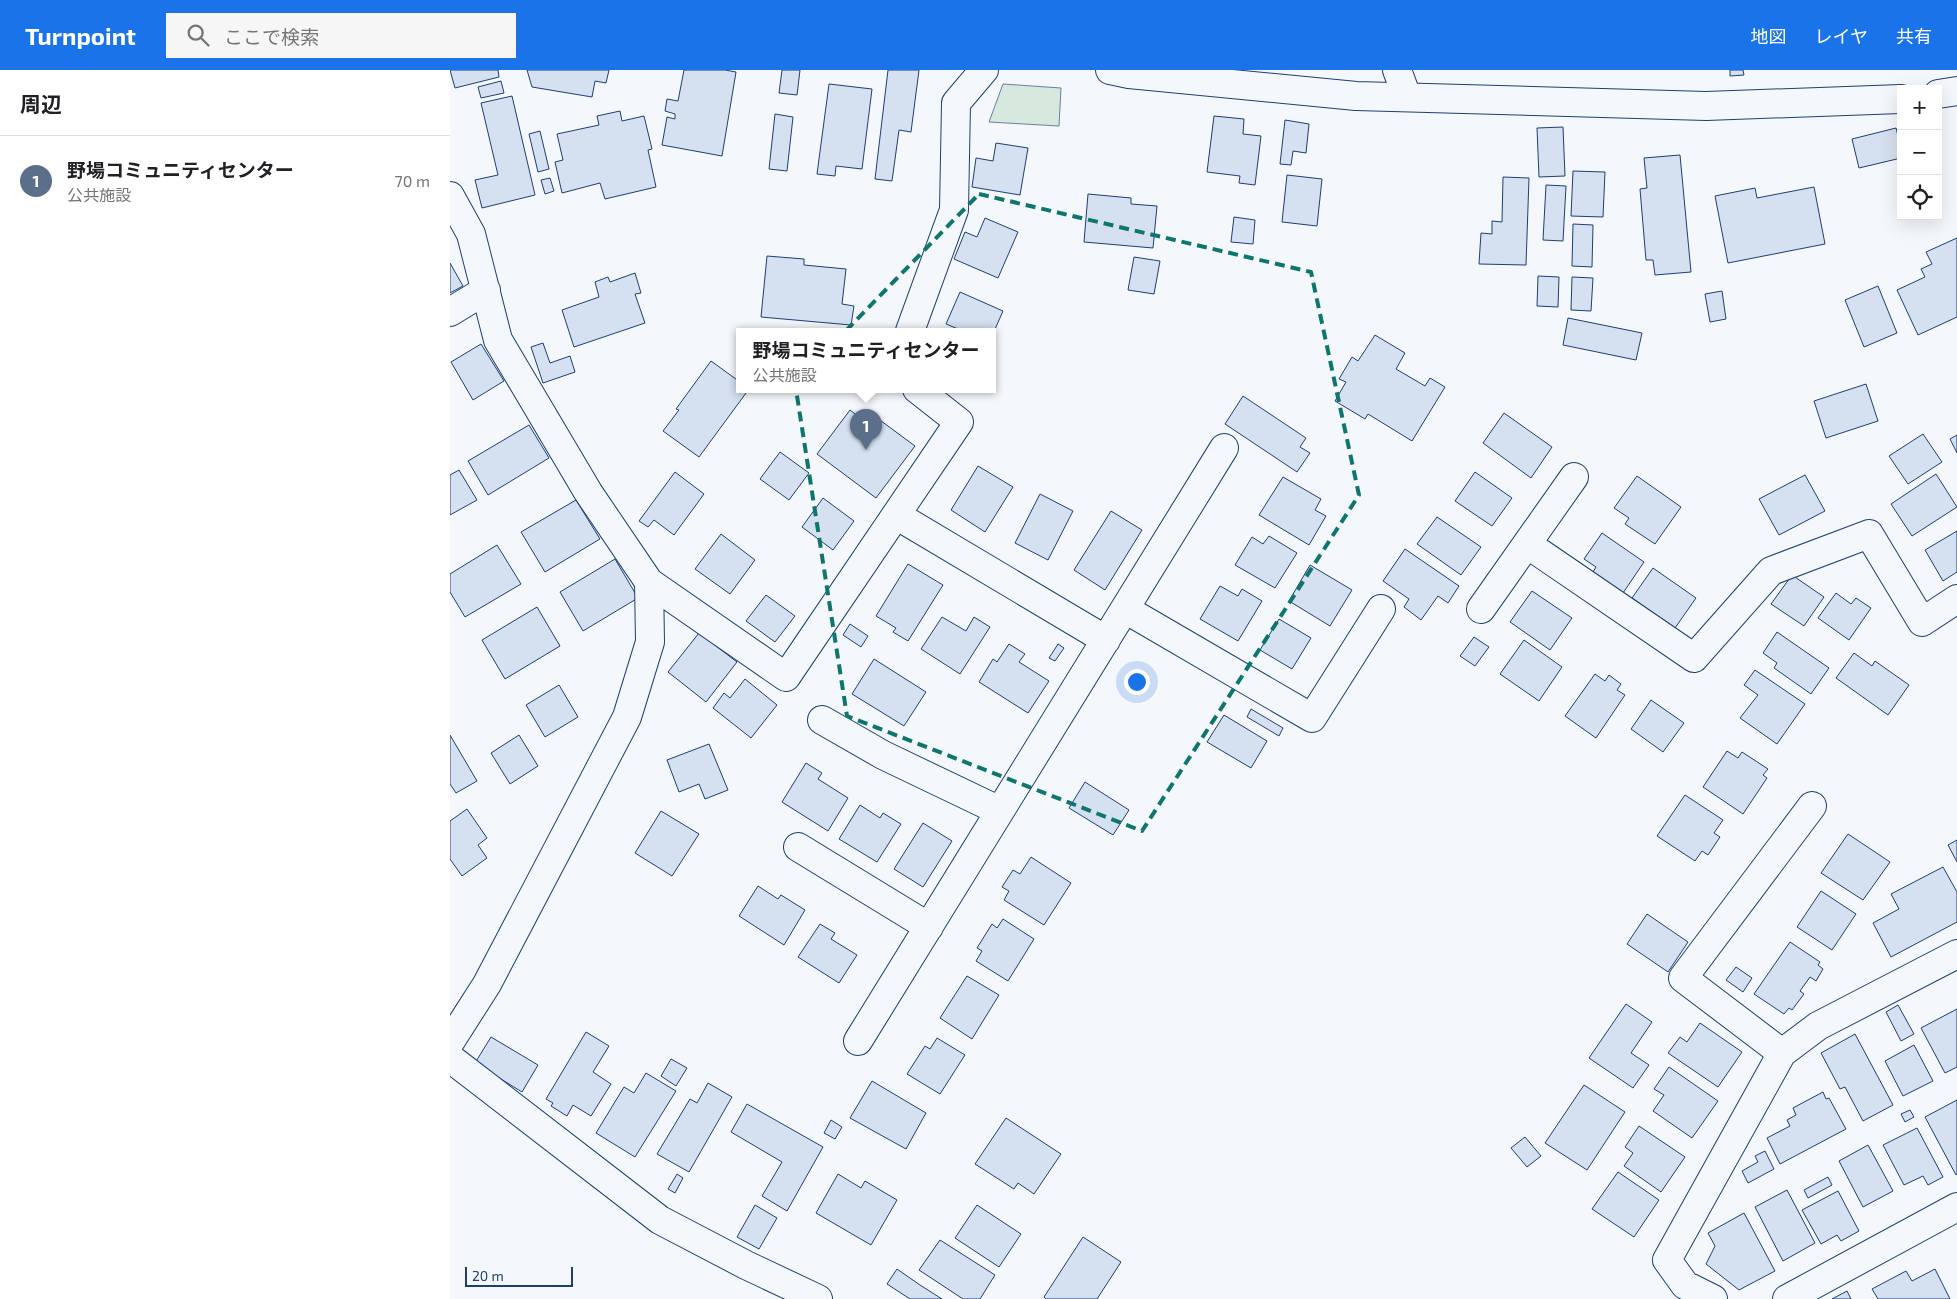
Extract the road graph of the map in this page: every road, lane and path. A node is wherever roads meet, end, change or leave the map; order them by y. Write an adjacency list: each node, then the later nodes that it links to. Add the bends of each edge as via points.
1 (984, 70): 11 (street, via 956,103 954,210)
2 (1110, 70): 6 (street, via 1356,96)
3 (1398, 70): 6 (street)
4 (1957, 91): 5 (street)
5 (1942, 93)
6 (1406, 97): 7 (street, via 1706,106)
7 (1897, 99)
8 (450, 196): 9 (street, via 471,234)
9 (486, 290): 10 (street); 17 (street, via 498,340 588,492)
10 (450, 312)
11 (911, 328)
12 (921, 393): 15 (street, via 959,422)
13 (1224, 448): 19 (street)
14 (1574, 477): 16 (street)
15 (896, 515): 17 (street, via 786,677); 22 (street)
16 (1527, 544): 18 (street, via 1694,658 1771,571 1869,534 1922,622); 21 (street)
17 (649, 582): 30 (street, via 650,642 627,717 487,984)
18 (1957, 599)
19 (1124, 609): 20 (street, via 1312,718); 22 (street)
20 (1382, 609)
21 (1481, 609)
22 (1106, 640): 25 (street)
23 (822, 720): 25 (street, via 883,755)
24 (1812, 806): 31 (street, via 1683,978)
25 (1000, 810): 27 (street)
26 (798, 847): 27 (street)
27 (929, 927): 29 (street)
28 (1957, 954): 31 (street, via 1818,1026)
29 (858, 1041)
30 (450, 1042)
31 (1782, 1053): 35 (street, via 1667,1260 1685,1285)
32 (450, 1058): 34 (street, via 660,1220)
33 (1957, 1207): 36 (street)
34 (818, 1299)
35 (1713, 1299)
36 (1787, 1299)

